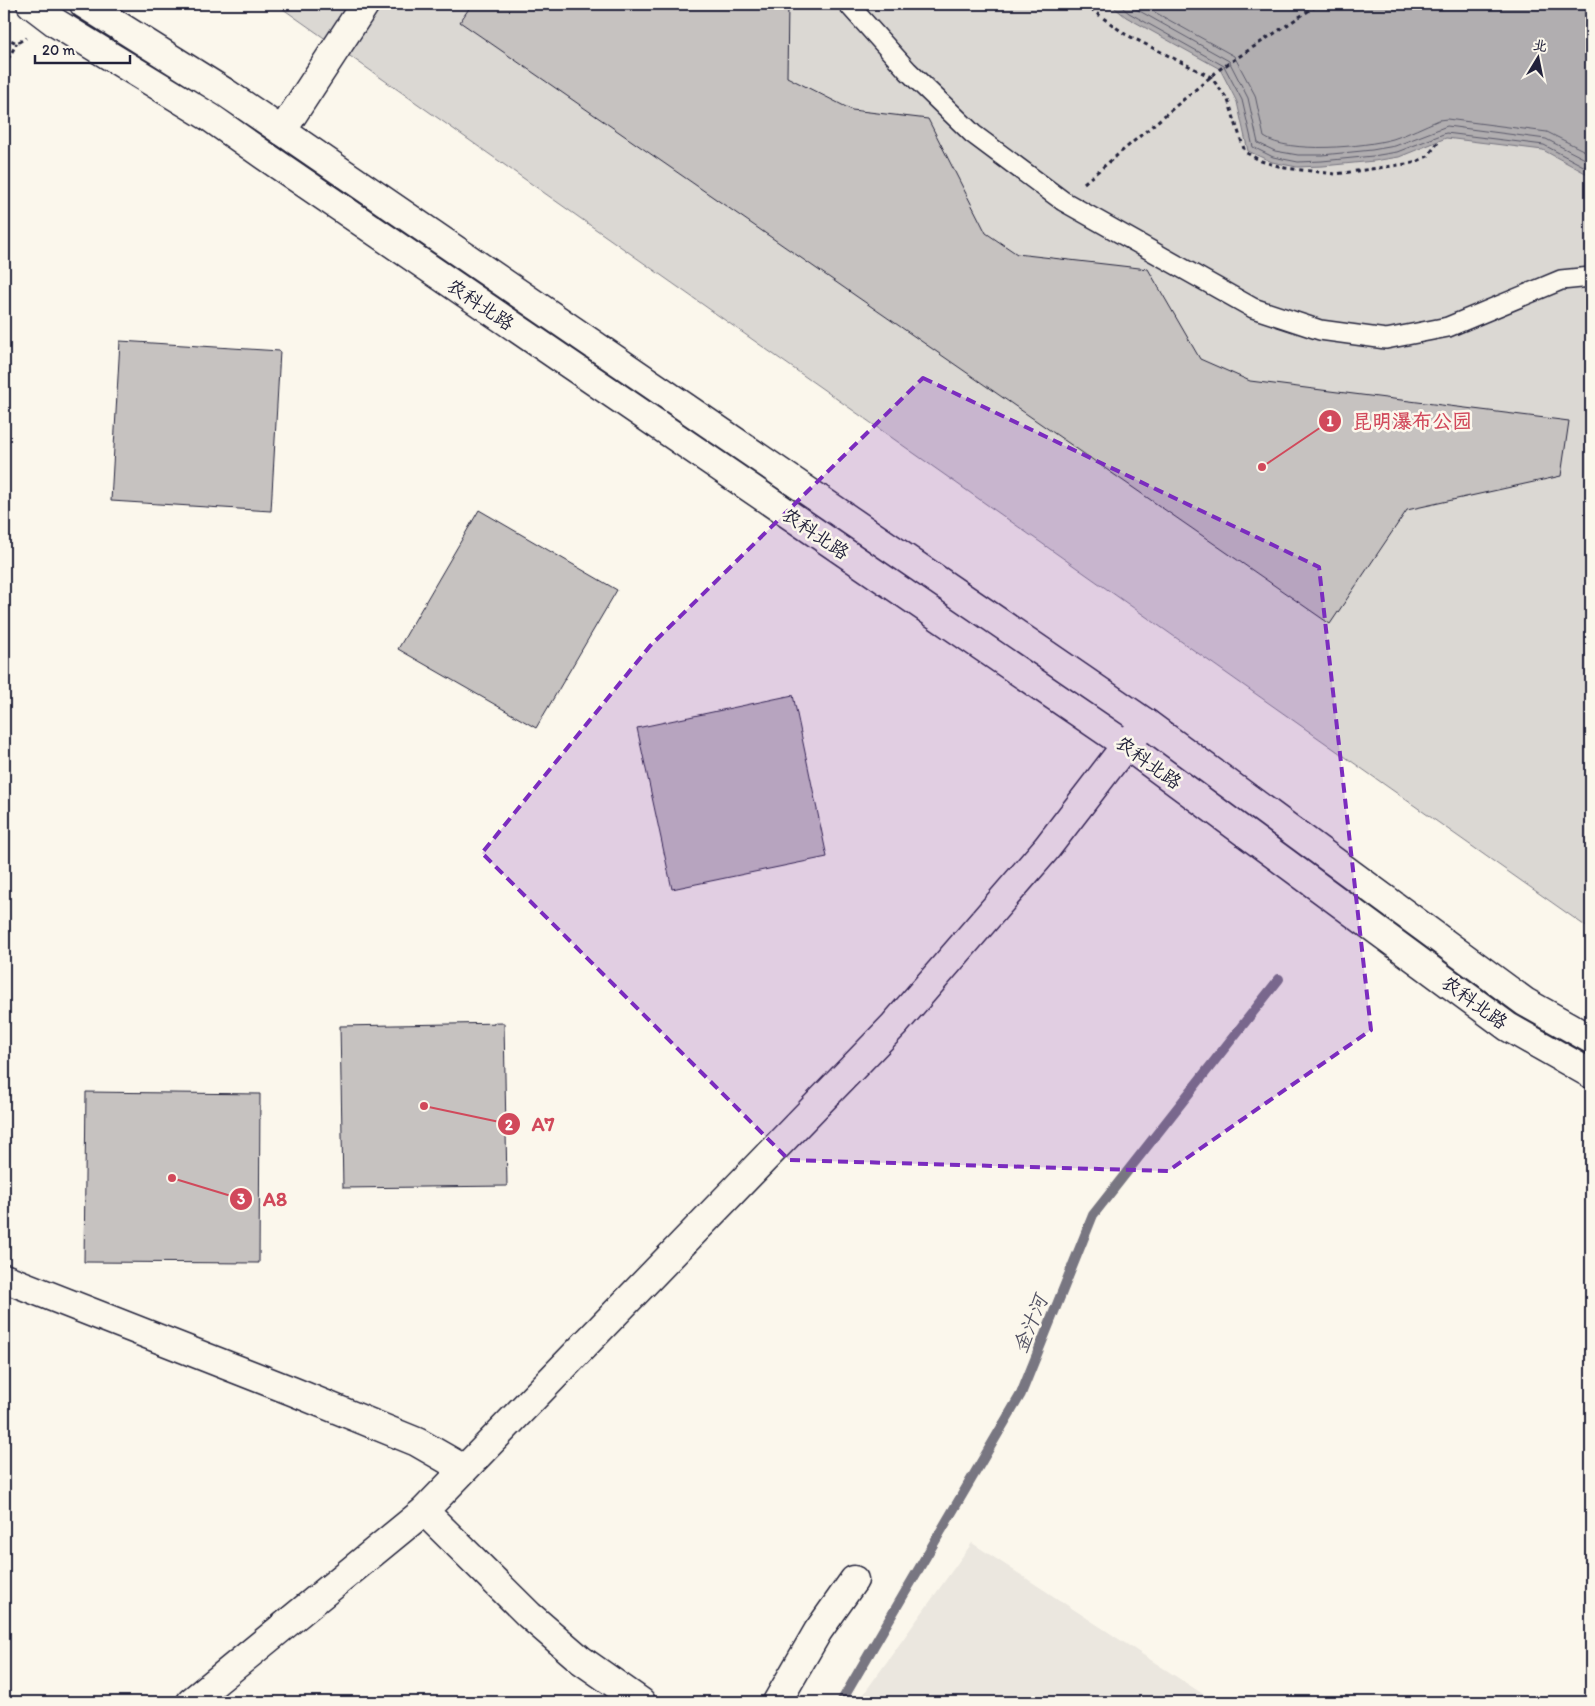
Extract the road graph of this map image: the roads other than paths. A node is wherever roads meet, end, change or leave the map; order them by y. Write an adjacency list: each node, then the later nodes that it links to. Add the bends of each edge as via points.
1 (31, 4): 8 (main road, 农科北路, via 56,23 211,118)
2 (84, 4): 5 (main road, 农科北路)
3 (365, 4): 5 (main road)
4 (848, 4): 6 (lane, via 908,70 974,134 1063,201 1253,308 1320,330 1386,339 1448,327 1561,280)
5 (282, 131): 7 (main road, 农科北路)
6 (1591, 277)
7 (1146, 723): 8 (main road); 9 (main road, 农科北路, via 1525,1002)
8 (1126, 745): 10 (main road, 农科北路, via 1508,1027); 12 (main road, via 1046,849 894,1025)
9 (1591, 1039)
10 (1591, 1074)
11 (4, 1278): 12 (main road, via 417,1442)
12 (464, 1469): 13 (main road)
13 (424, 1511): 15 (main road); 16 (main road, via 529,1615 581,1660)
14 (854, 1580): 17 (main road, via 818,1630)
15 (191, 1702)
16 (641, 1702)
17 (777, 1702)

